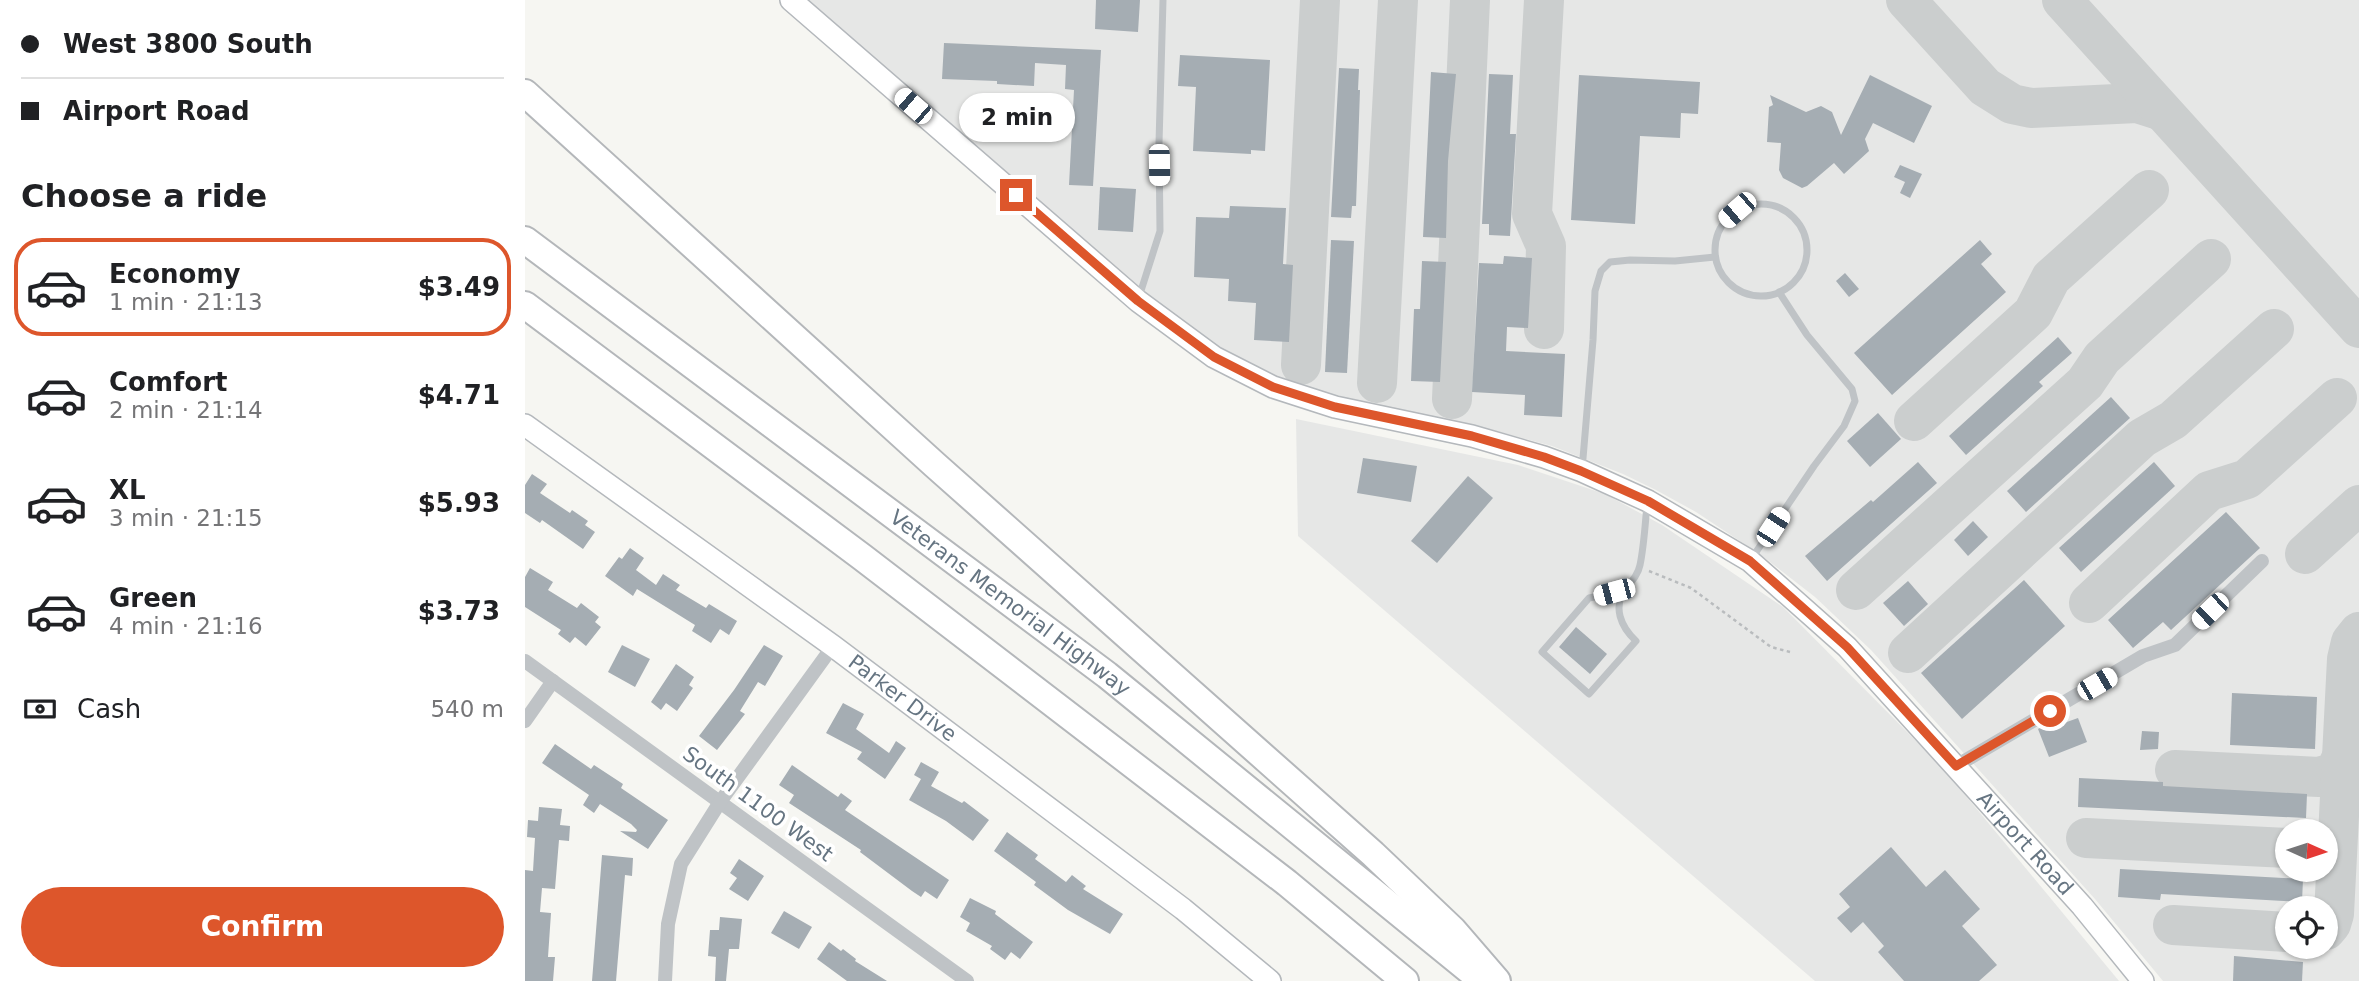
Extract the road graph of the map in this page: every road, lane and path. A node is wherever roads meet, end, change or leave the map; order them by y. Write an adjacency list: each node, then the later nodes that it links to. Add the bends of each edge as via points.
1 (791, 0): 7 (street, Airport Road)
2 (1163, 0): 7 (lane, via 1160,231)
3 (525, 93): 28 (highway, via 1352,836 1453,930)
4 (525, 240): 27 (highway, Veterans Memorial Highway, via 1107,675)
5 (1715, 257): 6 (lane, via 1728,282 1739,290 1752,295); 6 (lane, via 1718,233 1737,210 1751,204 1779,207 1800,225 1807,251 1799,276); 10 (lane, via 1611,262 1601,271 1595,291)
6 (1779, 292): 12 (lane, via 1852,389 1855,401 1844,426)
7 (1138, 301): 10 (street, Airport Road, via 1214,357 1273,387 1335,407 1472,436)
8 (525, 305): 26 (highway, via 1287,883)
9 (525, 425): 16 (street, Parker Drive)
10 (1581, 471): 11 (street, Airport Road)
11 (1648, 501): 12 (street, Airport Road); 14 (lane)
12 (1750, 561): 21 (street, Airport Road, via 1847,647)
13 (2262, 561): 21 (street, via 2175,645 2143,656)
14 (1640, 566): 15 (lane); 17 (path, via 1691,588 1771,647)
15 (1624, 591): 15 (lane, via 1589,598 1542,652 1589,694 1636,641 1624,630 1619,608)
16 (833, 646): 22 (street); 25 (street, Parker Drive, via 1183,909)
17 (1790, 652)
18 (525, 661): 19 (street, South 1100 West)
19 (553, 681): 20 (street); 22 (street, South 1100 West)
20 (525, 722)
21 (1956, 766): 29 (street, Airport Road)
22 (720, 802): 23 (street, via 681,864 668,924); 24 (street, South 1100 West)
23 (665, 981)
24 (967, 981)
25 (1270, 981)
26 (1405, 981)
27 (1483, 981)
28 (1497, 981)
29 (2143, 981)

